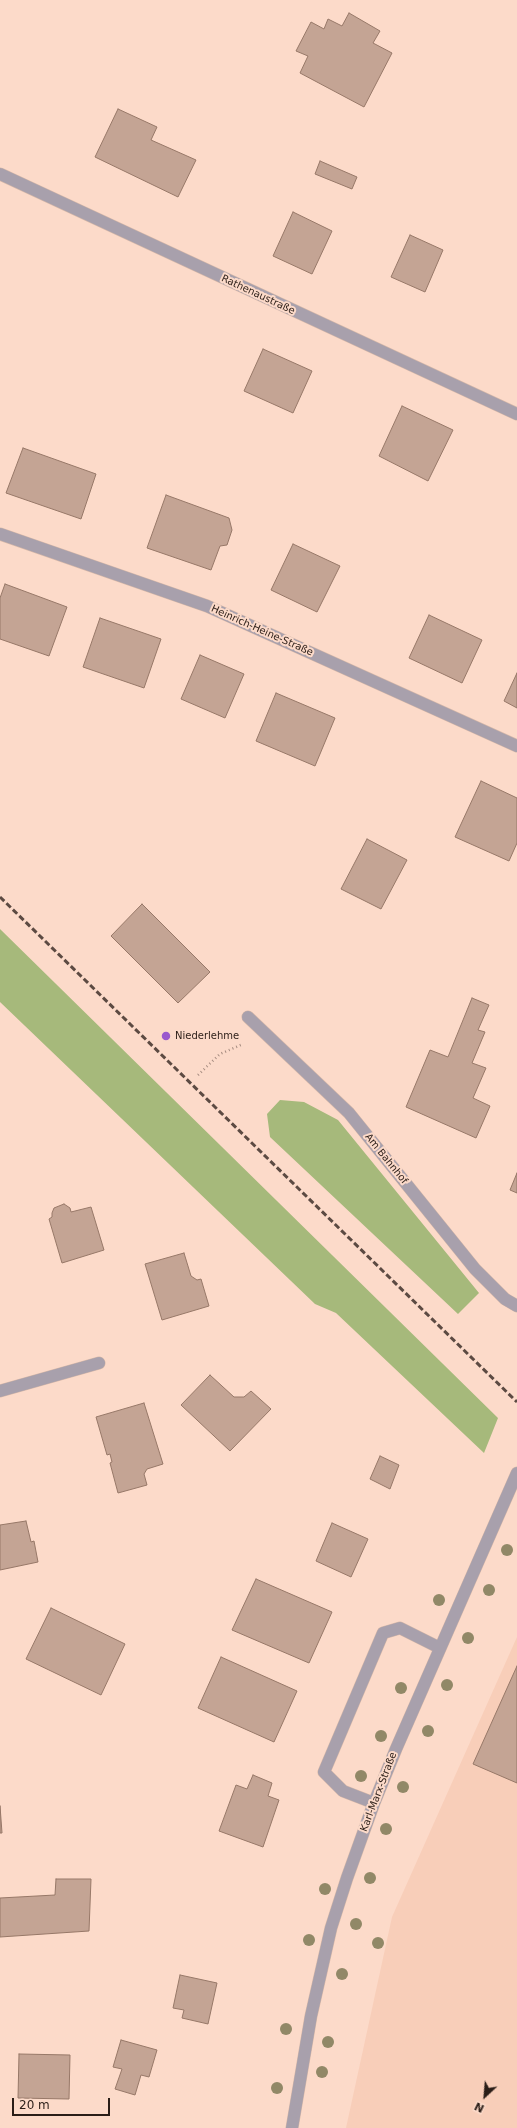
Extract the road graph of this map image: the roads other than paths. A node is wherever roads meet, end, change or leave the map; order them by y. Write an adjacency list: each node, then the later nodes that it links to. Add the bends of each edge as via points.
1 (0, 174): 2 (street, Rathenaustraße)
2 (517, 414)
3 (0, 534): 4 (street, Heinrich-Heine-Straße, via 207,606)
4 (517, 746)
5 (248, 1017): 6 (street, Am Bahnhof, via 349,1113 475,1269 506,1299)
6 (517, 1306)
7 (99, 1363): 8 (street)
8 (0, 1391)
9 (517, 1473): 10 (street, Karl-Marx-Straße)
10 (440, 1648): 11 (street, Karl-Marx-Straße); 11 (street, via 400,1628 382,1633 324,1772 343,1791)
11 (374, 1803): 12 (street, Karl-Marx-Straße, via 331,1928 311,2016)
12 (292, 2128)

